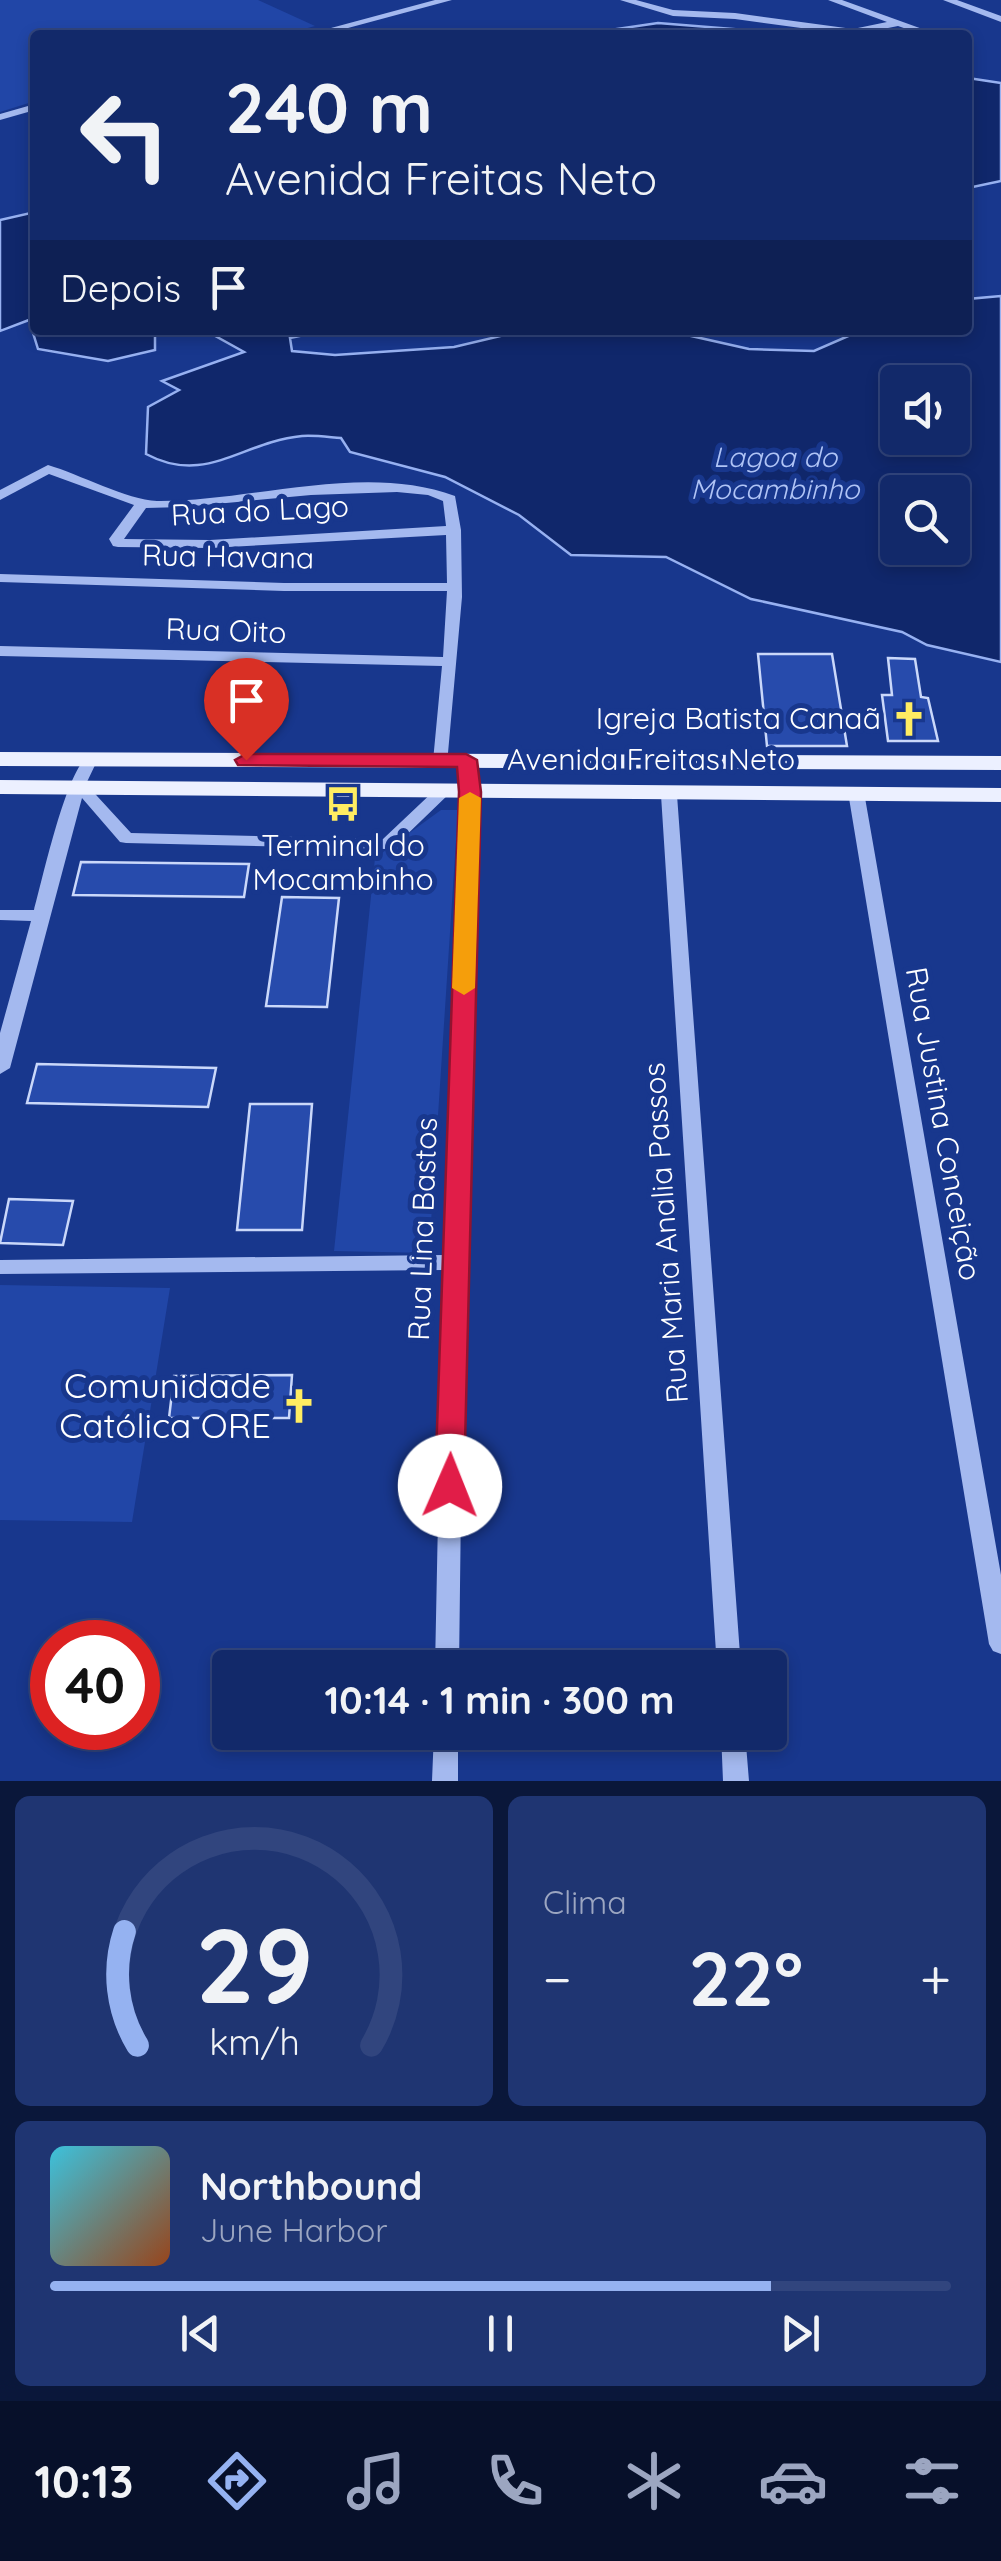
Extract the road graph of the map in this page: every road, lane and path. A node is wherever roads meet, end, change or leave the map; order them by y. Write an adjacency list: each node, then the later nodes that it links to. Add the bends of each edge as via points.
1 (447, 0): 9 (street)
2 (625, 0): 6 (street, via 672,13)
3 (714, 0): 6 (street)
4 (833, 0): 8 (street)
5 (948, 0): 7 (street)
6 (735, 16): 10 (street)
7 (1001, 19)
8 (898, 23): 11 (street); 12 (street)
9 (330, 30)
10 (838, 30)
11 (863, 30)
12 (919, 30)
13 (30, 108): 14 (street)
14 (0, 117)
15 (0, 496): 16 (street, Rua do Lago, via 45,470 58,470)
16 (142, 504): 17 (street, Rua do Lago, via 418,488 450,500); 17 (street, Rua do Lago, via 118,543)
17 (454, 530): 19 (street, Rua do Lago)
18 (0, 578): 19 (street, Rua Havana)
19 (454, 587): 21 (street, Rua do Lago)
20 (0, 651): 21 (street, Rua Oito)
21 (449, 662): 24 (street, Rua do Lago)
22 (0, 759): 23 (main road, Avenida Freitas Neto)
23 (89, 760): 24 (main road, Avenida Freitas Neto); 29 (street)
24 (442, 760): 25 (main road, Avenida Freitas Neto)
25 (466, 760): 26 (main road, Avenida Freitas Neto); 31 (street, Rua Lina Bastos)
26 (972, 763): 27 (main road, Avenida Freitas Neto); 34 (main road)
27 (1001, 763)
28 (0, 787): 29 (main road, Avenida Freitas Neto)
29 (79, 788): 30 (main road, Avenida Freitas Neto); 30 (street, via 126,838 387,844); 36 (street)
30 (444, 791): 31 (main road, Avenida Freitas Neto)
31 (470, 792): 33 (main road, Avenida Freitas Neto); 38 (street, Rua Lina Bastos)
32 (856, 792): 33 (main road, Avenida Freitas Neto); 34 (main road, Avenida Freitas Neto); 40 (street, Rua Justina Conceição)
33 (669, 794): 42 (street, Rua Maria Analia Passos)
34 (991, 795)
35 (0, 914): 36 (street)
36 (41, 916): 37 (street)
37 (2, 1056)
38 (454, 1262): 39 (street); 41 (street, Rua Lina Bastos)
39 (0, 1267)
40 (1001, 1644)
41 (447, 1650)
42 (728, 1650)
43 (446, 1750): 45 (street)
44 (734, 1750): 46 (street)
45 (445, 1781)
46 (736, 1781)

